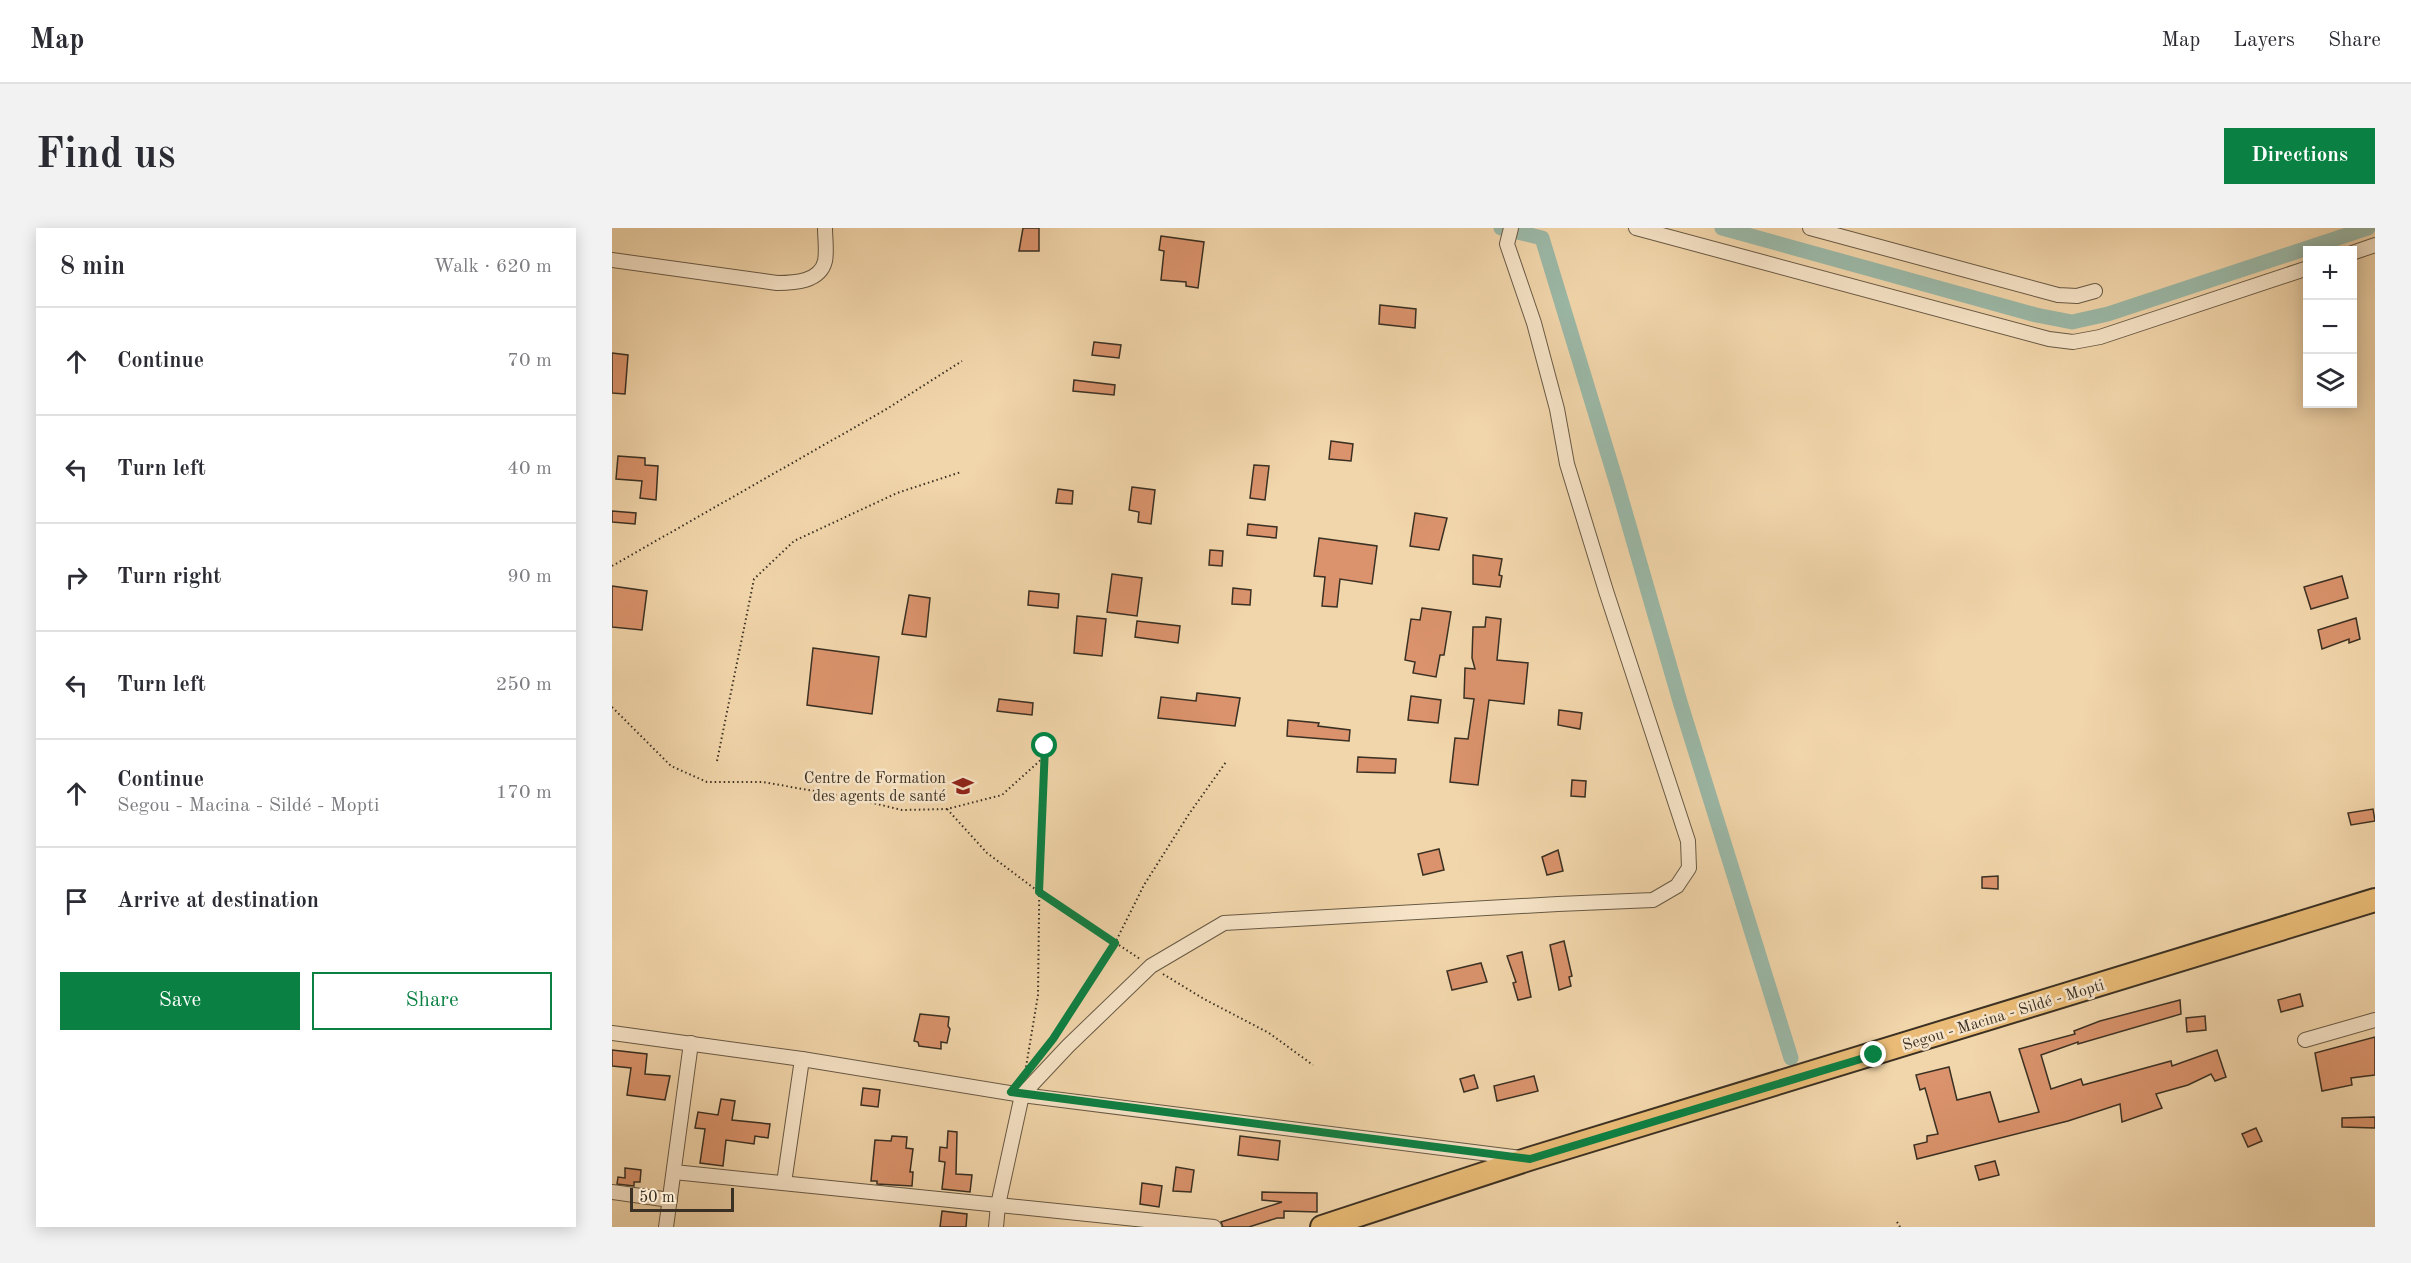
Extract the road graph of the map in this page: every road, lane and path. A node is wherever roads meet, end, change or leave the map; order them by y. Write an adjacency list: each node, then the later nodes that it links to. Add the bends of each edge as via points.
1 (825, 228): 7 (street, via 825,261 814,277 796,283)
2 (1511, 228): 22 (street, via 1507,244 1537,334 1567,464 1688,841 1689,868 1677,886 1653,900 1224,923)
3 (1636, 228): 8 (street, via 2049,339 2073,342 2100,337)
4 (1810, 228): 9 (street, via 2058,295 2077,296)
5 (2375, 245): 6 (street)
6 (2357, 251)
7 (612, 260)
8 (2303, 269)
9 (2095, 291)
10 (962, 361): 12 (path, via 885,410)
11 (960, 472): 16 (path, via 897,493 794,541 754,579)
12 (612, 566)
13 (612, 707): 18 (path, via 671,766 707,782 763,782 902,810)
14 (1045, 746): 15 (path)
15 (1045, 756): 18 (path, via 1002,795); 19 (path)
16 (717, 761)
17 (1226, 762): 21 (path, via 1144,885)
18 (947, 809): 19 (path, via 987,853)
19 (1039, 892): 21 (path); 31 (path, via 1038,995)
20 (2375, 900): 33 (main road, Segou - Macina - Sildé - Mopti)
21 (1115, 943): 22 (path); 27 (path)
22 (1151, 966): 30 (path, via 1269,1033); 32 (street)
23 (2375, 1020): 25 (street)
24 (612, 1033): 26 (street)
25 (2305, 1040)
26 (691, 1043): 28 (street); 34 (street)
27 (1047, 1047)
28 (802, 1059): 32 (street); 35 (street)
29 (1032, 1065): 32 (path)
30 (1313, 1065)
31 (1026, 1067)
32 (1016, 1093): 33 (street); 38 (street)
33 (1530, 1159): 44 (main road, Segou - Macina - Sildé - Mopti)
34 (674, 1172): 35 (street); 37 (street)
35 (784, 1183): 38 (street)
36 (612, 1192): 37 (street)
37 (670, 1200): 41 (street)
38 (998, 1205): 39 (street); 42 (street)
39 (1100, 1221): 43 (street)
40 (1897, 1222): 45 (path)
41 (666, 1227)
42 (996, 1227)
43 (1214, 1227)
44 (1322, 1227)
45 (1900, 1227)

